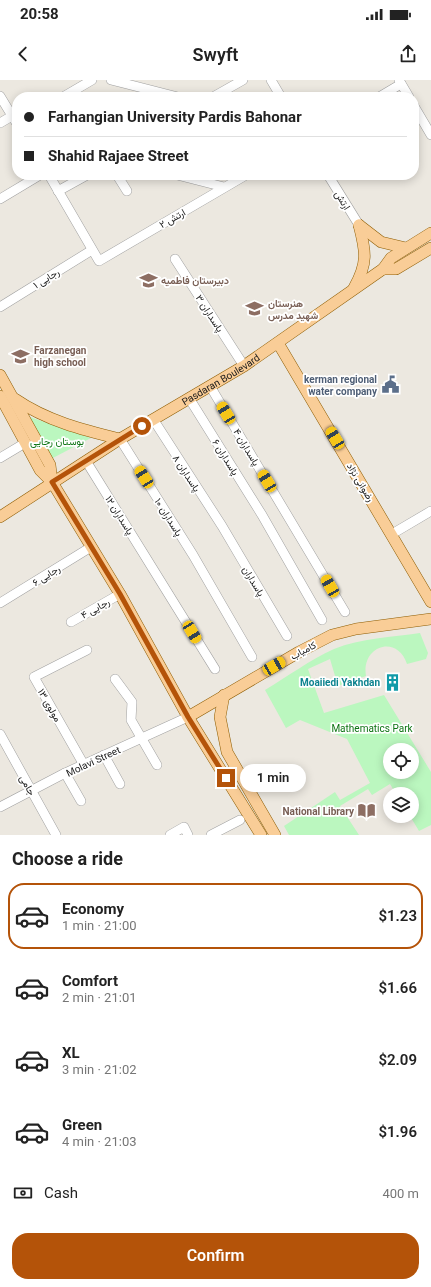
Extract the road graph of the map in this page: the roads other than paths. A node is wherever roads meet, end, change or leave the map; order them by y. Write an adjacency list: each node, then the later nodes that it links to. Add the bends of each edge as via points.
1 (92, 80): 6 (street)
2 (111, 80): 7 (street)
3 (243, 80): 8 (street)
4 (271, 80): 9 (street)
5 (400, 82): 10 (street); 11 (street)
6 (72, 92)
7 (158, 92)
8 (222, 92)
9 (278, 92)
10 (386, 92)
11 (406, 92)
12 (0, 96): 14 (street)
13 (419, 115): 16 (street)
14 (12, 116): 15 (street)
15 (0, 123)
16 (431, 135)
17 (32, 180): 27 (street)
18 (52, 180): 25 (street)
19 (78, 180): 25 (street)
20 (120, 180): 26 (street)
21 (197, 180): 24 (street)
22 (237, 180): 24 (street, ارتش ۲)
23 (331, 180): 28 (street, ارتش)
24 (224, 187): 32 (street, ارتش ۲, via 99,261)
25 (58, 191): 32 (street)
26 (127, 191)
27 (0, 199)
28 (359, 225): 30 (main road, via 381,242); 35 (main road, via 365,251 361,276)
29 (431, 233): 30 (main road, Pasdaran Boulevard)
30 (406, 248): 34 (main road, Pasdaran Boulevard, via 391,258)
31 (431, 248): 34 (main road, Pasdaran Boulevard, via 396,269)
32 (92, 250): 36 (street, رجایی ۱)
33 (176, 259): 38 (street, پاسداران ۳)
34 (383, 269): 35 (main road, Pasdaran Boulevard)
35 (352, 291): 37 (main road, Pasdaran Boulevard)
36 (0, 307)
37 (278, 343): 38 (main road, Pasdaran Boulevard); 53 (main road, رضوانی نژاد)
38 (244, 366): 40 (main road, Pasdaran Boulevard)
39 (0, 375): 42 (main road)
40 (210, 386): 43 (main road, Pasdaran Boulevard); 58 (street, پاسداران ۴)
41 (0, 397): 46 (main road)
42 (13, 397): 45 (main road, via 34,412 52,420); 49 (main road, via 50,465)
43 (189, 398): 44 (main road, Pasdaran Boulevard); 60 (street, پاسداران ۶, via 262,515)
44 (153, 419): 45 (main road, Pasdaran Boulevard); 52 (street, پاسداران ۸)
45 (120, 439): 48 (main road, Pasdaran Boulevard); 64 (street, پاسداران ۱۰, via 193,555)
46 (25, 443): 47 (street); 49 (main road, via 40,470)
47 (0, 458)
48 (86, 461): 49 (main road, Pasdaran Boulevard); 65 (street, پاسداران ۱۲)
49 (52, 482): 51 (main road, Pasdaran Boulevard); 54 (main road)
50 (431, 511): 53 (street)
51 (0, 516)
52 (222, 526): 62 (street, پاسداران)
53 (392, 534): 56 (main road, رضوانی نژاد)
54 (91, 547): 55 (main road); 57 (street, رجایی ۶)
55 (120, 594): 61 (street, رجایی ۴); 68 (main road)
56 (431, 602)
57 (0, 603)
58 (345, 612)
59 (431, 619): 67 (main road, کامیاب, via 356,629 332,635)
60 (322, 620)
61 (71, 622)
62 (287, 636)
63 (88, 650): 72 (street, مولوی ۱۳, via 34,677)
64 (252, 657)
65 (215, 669)
66 (115, 678): 70 (street, via 132,702 131,720)
67 (224, 695): 68 (main road, کامیاب); 85 (main road, via 220,717 227,752)
68 (188, 717): 70 (street, Molavi Street); 84 (main road)
69 (0, 734): 76 (street, جامی)
70 (142, 739): 71 (street, Molavi Street); 73 (street)
71 (104, 755): 72 (street, Molavi Street); 75 (street)
72 (84, 764): 74 (street, Molavi Street)
73 (157, 765)
74 (65, 773): 76 (street, Molavi Street); 77 (street)
75 (120, 784)
76 (32, 792): 78 (street, Molavi Street); 81 (street, جامی)
77 (81, 801)
78 (0, 807)
79 (240, 820): 83 (street)
80 (186, 831): 82 (street)
81 (56, 835)
82 (170, 835)
83 (211, 835)
84 (261, 835)
85 (275, 835)

